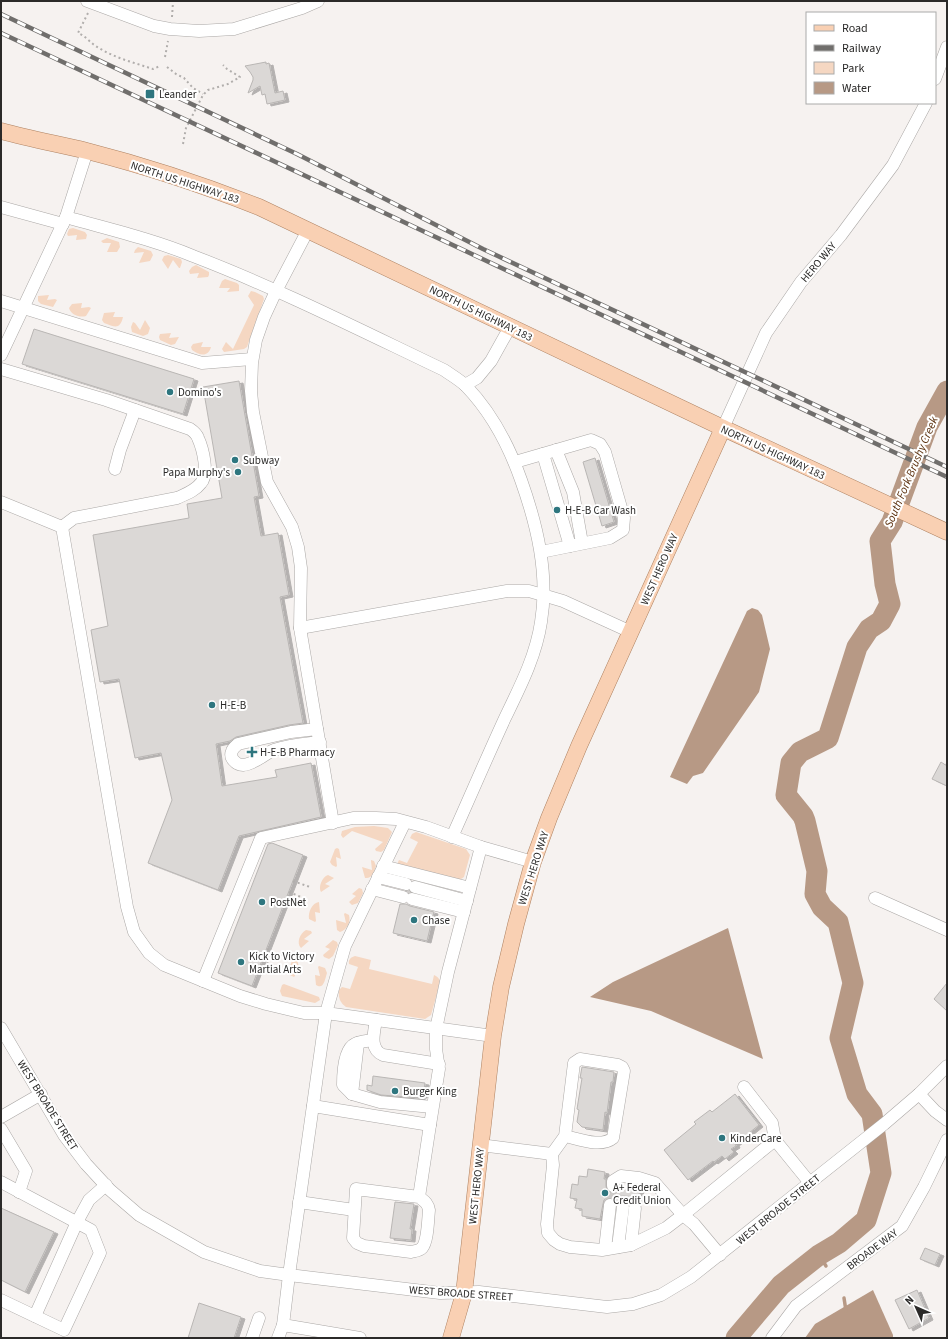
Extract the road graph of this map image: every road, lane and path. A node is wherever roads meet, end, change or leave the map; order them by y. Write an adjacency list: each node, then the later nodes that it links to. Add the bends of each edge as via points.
1 (318, 1): 3 (street, via 234,29 199,31 154,26)
2 (173, 2): 4 (path)
3 (88, 7): 9 (path, via 78,33 94,45 123,59 153,69)
4 (172, 17)
5 (168, 38): 7 (path)
6 (947, 47): 11 (street)
7 (165, 57)
8 (223, 65): 12 (path, via 240,77)
9 (160, 66)
10 (168, 67): 12 (path)
11 (936, 76)
12 (204, 94): 15 (path, via 186,128)
13 (925, 104): 29 (street, HERO WAY, via 893,165 841,235 801,282 766,333)
14 (1, 131): 16 (main road, NORTH US HIGHWAY 183)
15 (183, 144)
16 (87, 151): 18 (street); 19 (main road, NORTH US HIGHWAY 183, via 217,190)
17 (1, 207): 18 (street)
18 (64, 220): 20 (street, via 186,253); 22 (street)
19 (308, 230): 20 (street); 23 (main road, NORTH US HIGHWAY 183)
20 (276, 291): 25 (street, via 264,317); 27 (street, via 444,370)
21 (1, 300): 22 (street)
22 (23, 308): 24 (street); 25 (street, via 202,363)
23 (510, 327): 27 (street, via 491,361 477,378); 29 (main road, NORTH US HIGHWAY 183)
24 (1, 356)
25 (252, 359): 40 (street, via 250,391 266,480 292,527 298,547 301,568)
26 (1, 369): 28 (street)
27 (465, 385): 32 (street, via 498,429)
28 (135, 410): 33 (street, via 120,450); 35 (street, via 190,428 198,437 204,460 206,473 202,482 191,492 177,498 74,518)
29 (722, 428): 36 (main road, NORTH US HIGHWAY 183); 41 (main road, WEST HERO WAY)
30 (556, 450): 31 (street); 37 (street, via 574,492); 37 (street, via 591,440 600,444 605,452 624,518 623,530 610,538)
31 (543, 454): 32 (street); 37 (street)
32 (515, 462): 38 (street, via 531,507)
33 (116, 469)
34 (1, 502): 35 (street)
35 (62, 527): 62 (street, via 127,907 134,932 149,953 164,965)
36 (943, 530)
37 (576, 545): 38 (street)
38 (540, 552): 39 (street)
39 (543, 594): 40 (street, via 529,590 507,591); 41 (street, via 563,600); 46 (street, via 541,622 532,660)
40 (300, 628): 42 (street)
41 (631, 632): 48 (main road, WEST HERO WAY, via 579,746)
42 (318, 729): 43 (street); 43 (street, via 291,732 238,744 232,749 231,755 234,761 242,765 292,745)
43 (320, 742): 45 (street)
44 (405, 822): 45 (street, via 353,818); 46 (street); 49 (street)
45 (333, 823): 62 (street, via 261,838)
46 (452, 837): 47 (street)
47 (481, 847): 48 (street); 56 (street)
48 (533, 862): 67 (main road, WEST HERO WAY, via 516,924)
49 (378, 877): 52 (street); 52 (street); 56 (street); 63 (street, via 345,946)
50 (293, 881): 51 (path)
51 (310, 887)
52 (410, 889): 56 (street); 56 (street)
53 (289, 892): 55 (path)
54 (875, 898): 57 (street)
55 (306, 899)
56 (467, 900): 66 (street)
57 (947, 930)
58 (267, 949): 59 (path)
59 (284, 956)
60 (262, 961): 61 (path)
61 (279, 968)
62 (203, 981): 63 (street, via 266,1004 304,1013)
63 (326, 1013): 64 (street); 74 (street)
64 (376, 1020): 66 (street); 68 (street)
65 (1, 1028): 72 (street, WEST BROADE STREET)
66 (436, 1029): 67 (street); 69 (street)
67 (493, 1036): 83 (main road, WEST HERO WAY)
68 (374, 1040): 69 (street, via 375,1048 383,1055); 75 (street, via 358,1043 352,1094 380,1102)
69 (439, 1064): 75 (street)
70 (947, 1066): 73 (street, WEST BROADE STREET)
71 (744, 1087): 81 (street, via 772,1123)
72 (41, 1094): 76 (street); 88 (street, WEST BROADE STREET, via 64,1134 86,1164)
73 (919, 1094): 77 (street); 87 (street, WEST BROADE STREET)
74 (313, 1106): 78 (street); 91 (street)
75 (432, 1107): 78 (street)
76 (1, 1117)
77 (947, 1120)
78 (430, 1125): 90 (street)
79 (1, 1129): 89 (street, via 26,1170)
80 (565, 1136): 80 (street, via 574,1063 580,1059 618,1064 622,1067 624,1071 613,1138 600,1143); 84 (street)
81 (775, 1140): 87 (street); 93 (street)
82 (947, 1140): 108 (street, BROADE WAY, via 902,1226 796,1306)
83 (480, 1145): 84 (street); 98 (main road, WEST HERO WAY)
84 (552, 1154): 95 (street, via 554,1165 546,1224 548,1234 560,1244 570,1246 602,1250)
85 (1, 1182): 89 (street)
86 (627, 1183): 93 (street, via 655,1183)
87 (810, 1183): 96 (street, WEST BROADE STREET)
88 (106, 1185): 94 (street, via 89,1200); 97 (street, WEST BROADE STREET, via 139,1215 204,1252 260,1270)
89 (19, 1192): 94 (street)
90 (419, 1197): 92 (street, via 356,1189); 92 (street, via 426,1202 429,1210 425,1240 423,1247 418,1251 364,1246 357,1243 353,1238)
91 (299, 1202): 92 (street); 97 (street)
92 (354, 1210)
93 (683, 1214): 95 (street, via 650,1237); 96 (street)
94 (77, 1222): 100 (street); 100 (street, via 91,1230 100,1253 64,1330)
95 (618, 1247): 95 (street, via 623,1206)
96 (720, 1255): 98 (street, WEST BROADE STREET, via 661,1295 633,1304 606,1307 479,1292)
97 (288, 1275): 98 (street, WEST BROADE STREET, via 434,1292); 102 (street)
98 (464, 1293): 107 (main road, WEST HERO WAY)
99 (1, 1300): 100 (street)
100 (36, 1316)
101 (259, 1318): 104 (street)
102 (283, 1325): 103 (street); 105 (street)
103 (314, 1334): 106 (street)
104 (252, 1338)
105 (278, 1338)
106 (360, 1338)
107 (451, 1338)
108 (772, 1338)

